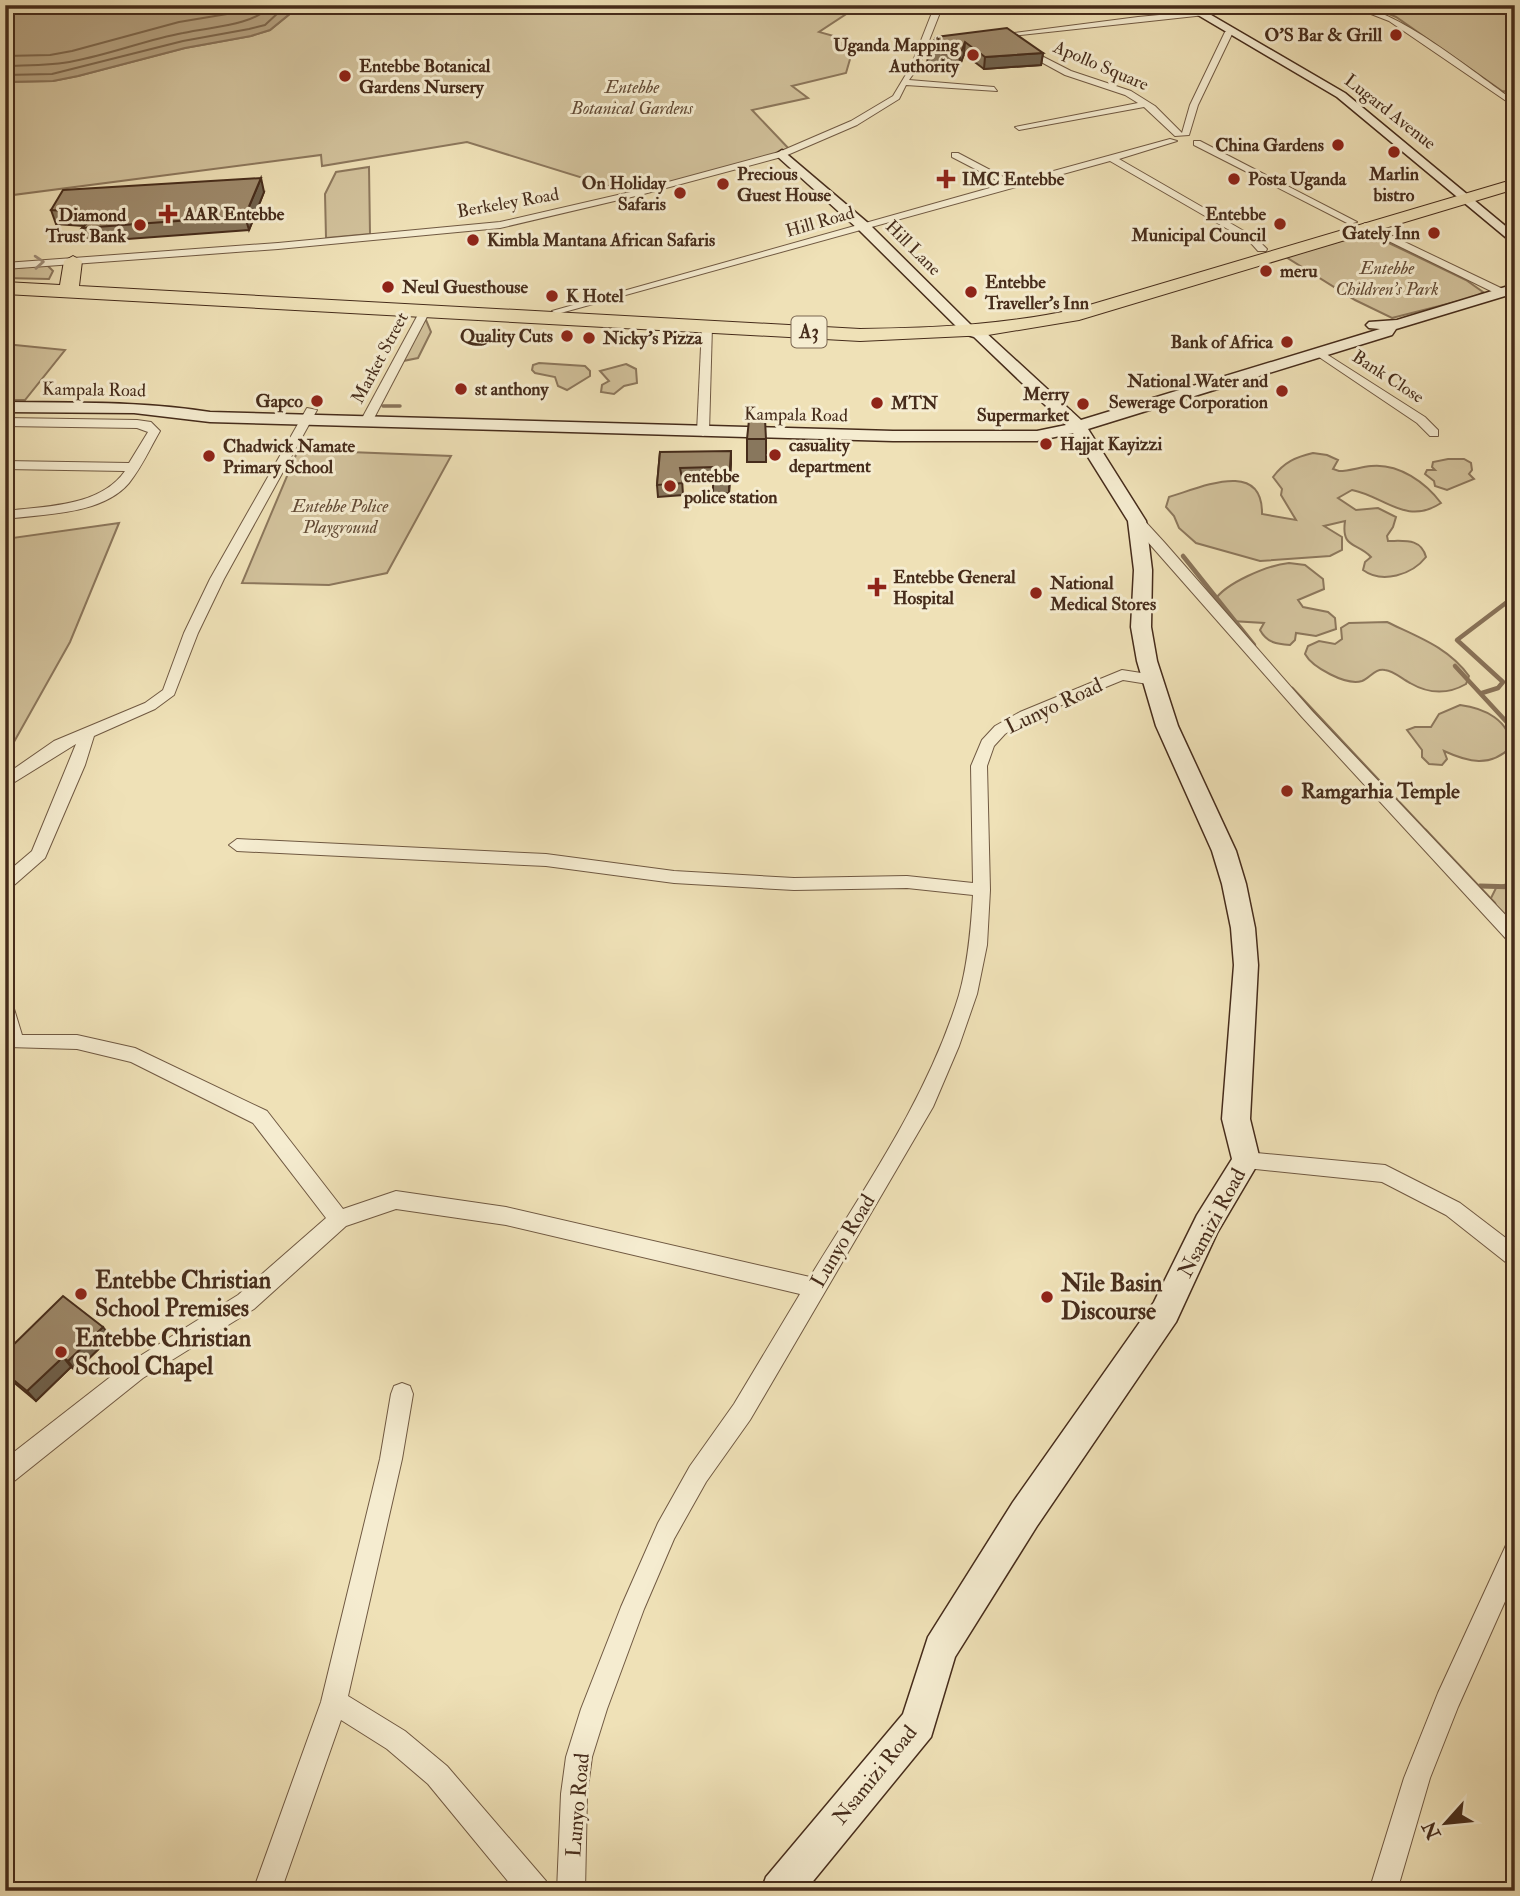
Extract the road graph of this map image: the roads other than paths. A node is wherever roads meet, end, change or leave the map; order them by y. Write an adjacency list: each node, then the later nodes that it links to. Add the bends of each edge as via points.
1 (939, 5): 12 (street, Berkeley Road)
2 (1186, 5): 7 (street, Lugard Avenue)
3 (1209, 5): 6 (street)
4 (1293, 5): 6 (street)
5 (1352, 5): 16 (street, via 1392,19)
6 (1241, 10): 7 (street); 8 (street)
7 (1200, 14): 8 (street, Lugard Avenue); 9 (street)
8 (1228, 32): 18 (street, via 1194,105); 25 (street, Lugard Avenue, via 1341,95)
9 (1006, 35): 10 (street); 15 (street, Apollo Square, via 1055,68 1128,93)
10 (978, 38)
11 (936, 44): 12 (street)
12 (923, 46): 13 (street, Berkeley Road)
13 (903, 82): 14 (street); 19 (street, Berkeley Road, via 896,97 882,107)
14 (994, 89)
15 (1144, 104): 17 (street); 18 (street, Apollo Square)
16 (1515, 105)
17 (1019, 127)
18 (1184, 140): 21 (street, Hill Road); 26 (street, Apollo Square)
19 (782, 154): 27 (street, Hill Lane); 30 (street, Berkeley Road, via 500,225)
20 (955, 155): 24 (street)
21 (1113, 159): 24 (street, Hill Road); 29 (street)
22 (1515, 176): 25 (highway, A3)
23 (1515, 184): 25 (highway, A3)
24 (1014, 186): 27 (street, Hill Road)
25 (1461, 195): 26 (highway, A3); 28 (street, Lugard Avenue)
26 (1359, 224): 29 (highway, A3); 35 (street, Apollo Square); 40 (highway, A3, via 1102,309 1029,324)
27 (863, 226): 37 (street, Hill Road); 40 (street, Hill Lane)
28 (1515, 241)
29 (1262, 249): 40 (highway, A3, via 1091,298)
30 (73, 261): 31 (street, Berkeley Road, one-way to 30); 33 (highway)
31 (5, 266)
32 (5, 281): 33 (highway, A3)
33 (69, 287): 34 (highway, A3); 36 (highway, A3); 37 (highway, A3)
34 (5, 288)
35 (1508, 290): 38 (street, Kampala Road)
36 (425, 311): 39 (highway, A3); 44 (street, Market Street)
37 (556, 311): 40 (highway, A3, via 785,323)
38 (1390, 325): 41 (street, Kampala Road, via 1387,332); 46 (street, Kampala Road, via 1374,326)
39 (707, 326): 40 (highway, A3, via 860,335); 47 (street)
40 (964, 326): 46 (street, Hill Lane, via 979,334)
41 (1320, 353): 46 (street, Kampala Road); 48 (street, Bank Close)
42 (5, 407): 43 (street, Kampala Road, via 182,411 210,417)
43 (310, 415): 44 (street, Kampala Road); 54 (street, via 217,579 169,692 150,706)
44 (369, 417): 47 (street, Kampala Road)
45 (5, 422): 50 (street, via 147,425 154,431)
46 (1074, 423): 47 (street, Kampala Road, via 1037,436); 52 (street, Nsamizi Road)
47 (704, 427)
48 (1434, 433)
49 (5, 465): 50 (street)
50 (132, 467): 51 (street, via 123,481 99,498)
51 (5, 515)
52 (1138, 521): 53 (street, Nsamizi Road, via 1143,570 1141,627); 59 (street, via 1190,575 1308,715)
53 (1154, 680): 58 (street, Lunyo Road, via 1122,675 1025,715 986,744 979,766); 62 (street, Nsamizi Road, via 1167,726 1224,852 1243,928 1246,965 1236,1119)
54 (87, 733): 55 (street, via 59,745); 57 (street, via 39,854)
55 (5, 783)
56 (237, 845): 58 (street, via 546,860 674,877 794,884 907,882)
57 (7, 882)
58 (982, 890): 65 (street, Lunyo Road, via 968,994 950,1046 926,1101)
59 (1515, 937)
60 (5, 1004): 61 (street)
61 (10, 1050): 63 (street, via 77,1042 135,1056 260,1116)
62 (1246, 1160): 64 (street, via 1385,1174 1453,1209); 73 (street, Nsamizi Road, via 1207,1224 1165,1312 1025,1514 940,1649 918,1724)
63 (339, 1219): 65 (street, via 396,1200 492,1214); 67 (street, via 246,1302 135,1371)
64 (1515, 1257)
65 (815, 1288): 72 (street, Lunyo Road, via 742,1412 698,1474 632,1607 579,1757)
66 (402, 1394): 69 (street)
67 (5, 1474)
68 (1515, 1551): 74 (street, via 1417,1778)
69 (334, 1702): 70 (street); 71 (street, via 400,1744 449,1786)
70 (267, 1891)
71 (536, 1891)
72 (571, 1891)
73 (780, 1891)
74 (1383, 1891)

